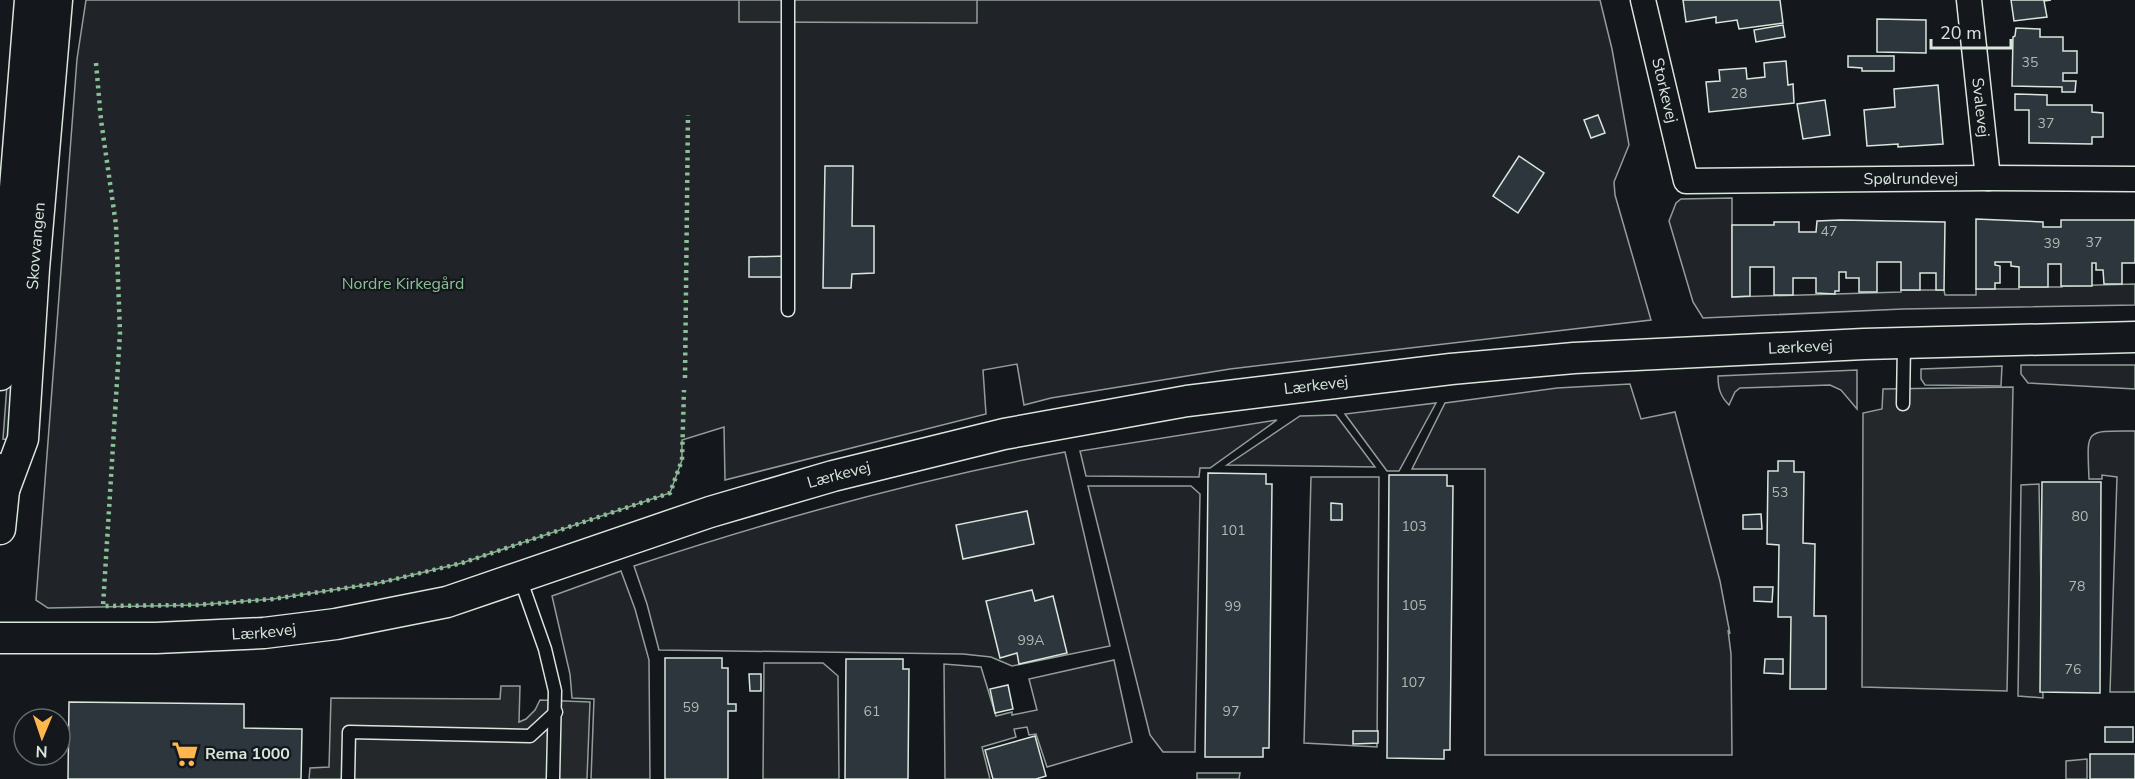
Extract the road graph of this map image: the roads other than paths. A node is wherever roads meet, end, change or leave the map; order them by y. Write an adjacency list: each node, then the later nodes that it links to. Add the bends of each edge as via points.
1 (30, 0): 12 (street, Skovvangen)
2 (57, 0): 14 (street, Skovvangen, via 23,439)
3 (788, 0): 9 (lane)
4 (1643, 0): 8 (street, Storkevej)
5 (1969, 0): 6 (street, Svalevej)
6 (1988, 178): 7 (street, Spølrundevej); 8 (street, Spølrundevej)
7 (2135, 179)
8 (1686, 181)
9 (788, 310)
10 (2135, 337): 11 (street, Lærkevej)
11 (1904, 343): 13 (lane); 16 (street, Lærkevej, via 1551,360 1299,387 1133,411 1004,434 833,476 710,512)
12 (0, 375)
13 (1903, 404)
14 (2, 479): 15 (street, Skovvangen)
15 (0, 529)
16 (520, 577): 17 (street, Lærkevej, via 447,602 336,624 264,633); 18 (lane, via 555,691)
17 (0, 638)
18 (555, 712): 19 (lane, via 530,736 349,732); 20 (lane)
19 (348, 779)
20 (553, 779)

